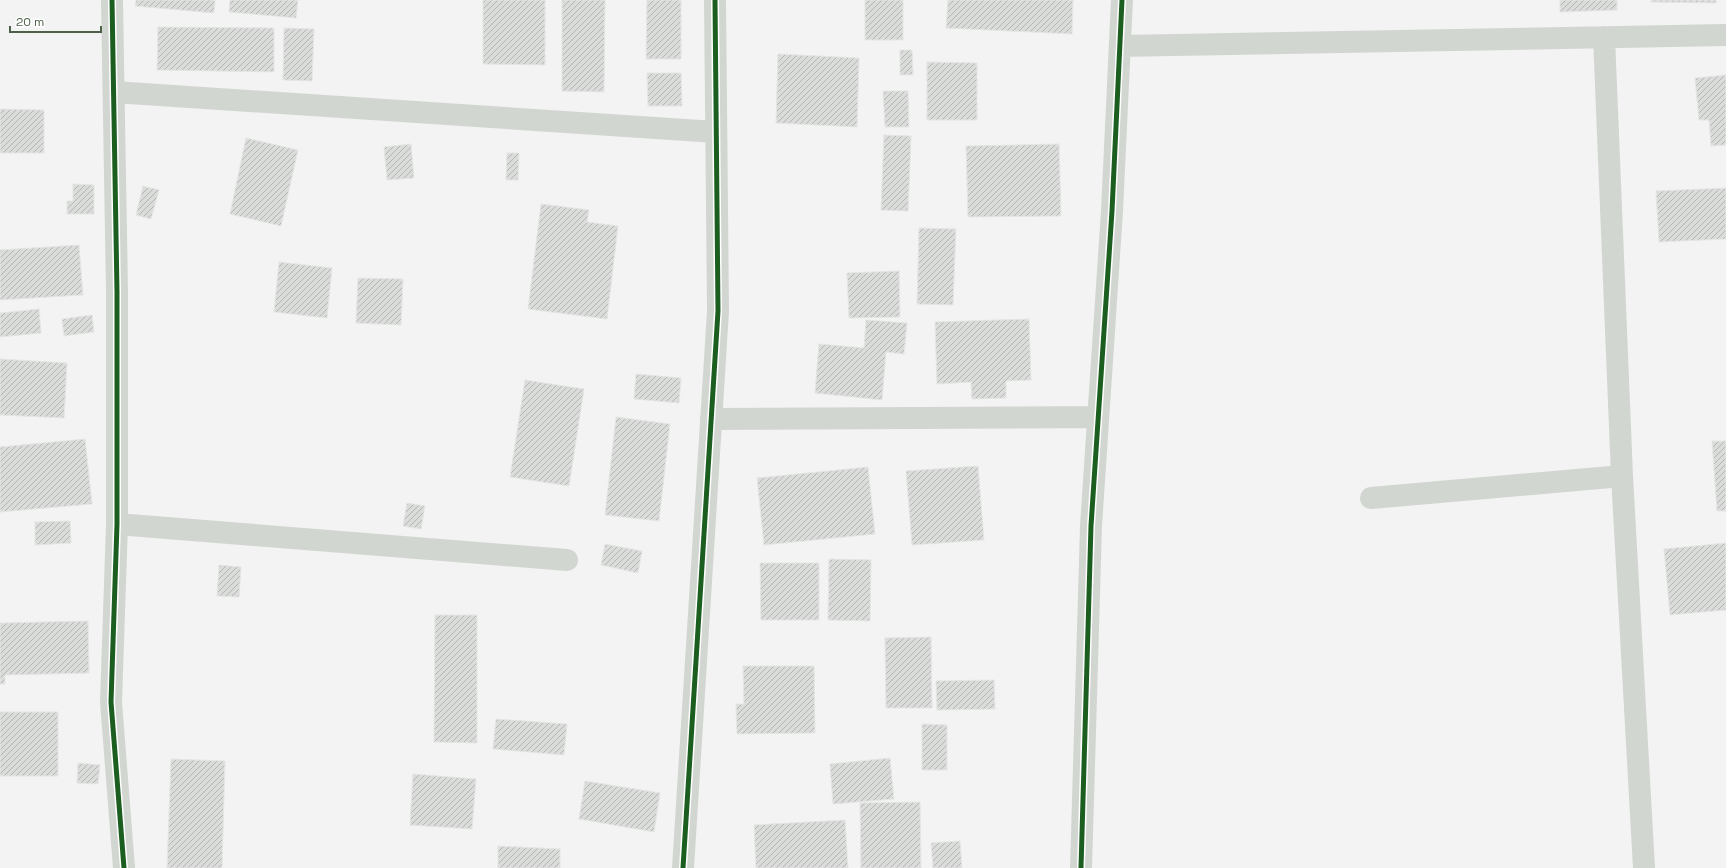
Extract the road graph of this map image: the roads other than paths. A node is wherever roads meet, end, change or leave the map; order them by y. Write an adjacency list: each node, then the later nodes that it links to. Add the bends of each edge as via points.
1 (112, 0): 7 (street)
2 (716, 0): 8 (street)
3 (1122, 0): 6 (street)
4 (1726, 35): 5 (street)
5 (1604, 37): 6 (street); 11 (street)
6 (1120, 46): 9 (street)
7 (114, 92): 8 (street); 13 (street)
8 (716, 132): 10 (street, via 718,311)
9 (1098, 417): 10 (street); 17 (street, via 1091,526)
10 (711, 420): 16 (street)
11 (1622, 476): 12 (street); 18 (street)
12 (1371, 498)
13 (117, 524): 14 (street); 15 (street, via 111,702)
14 (568, 560)
15 (124, 868)
16 (683, 868)
17 (1081, 868)
18 (1644, 868)

